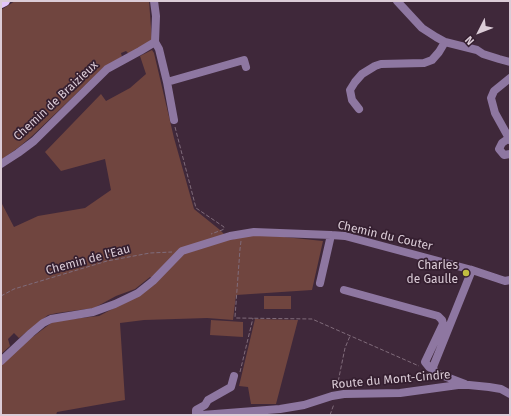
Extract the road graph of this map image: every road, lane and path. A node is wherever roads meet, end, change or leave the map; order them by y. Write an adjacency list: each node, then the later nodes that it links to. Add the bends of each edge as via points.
1 (5, 1): 4 (main road)
2 (154, 1): 5 (street)
3 (397, 1): 6 (street, via 422,28)
4 (1, 3)
5 (155, 42): 10 (street, via 160,49); 15 (street, Chemin de Braizieux, via 108,69 34,141)
6 (445, 42): 7 (street); 11 (street, via 432,60 424,63 381,64 362,74 350,90 352,100)
7 (510, 62)
8 (246, 67): 10 (street, via 244,60)
9 (510, 78): 13 (street, via 494,91 491,98 495,113)
10 (167, 82): 12 (street)
11 (359, 109)
12 (174, 120): 17 (path, via 196,208 224,227)
13 (509, 139): 14 (street, via 502,143 500,149 504,155)
14 (510, 154)
15 (1, 164)
16 (331, 235): 19 (street, Chemin du Couter, via 254,232 230,236); 20 (street, Chemin du Couter, via 345,236); 22 (street)
17 (208, 238)
18 (240, 239): 25 (path, via 235,317)
19 (182, 251): 24 (path, Chemin de l'Eau, via 150,252 108,261 14,289); 27 (street, via 138,293 93,312 51,318)
20 (472, 270): 21 (street, Chemin du Couter, via 505,281); 29 (street, via 433,367)
21 (510, 280)
22 (320, 283)
23 (344, 290): 29 (street, via 438,316 443,324 425,362)
24 (1, 296)
25 (253, 318): 26 (path, via 312,319); 30 (path)
26 (350, 336): 28 (path); 33 (path, via 345,348)
27 (1, 360)
28 (421, 367)
29 (434, 370): 31 (street)
30 (237, 374): 35 (street, via 231,387 208,400 196,410)
31 (469, 385): 32 (street, Route du Mont-Cindre, via 501,389); 33 (street, Route du Mont-Cindre, via 400,393)
32 (510, 394)
33 (338, 395): 34 (street, Route du Mont-Cindre, via 304,405); 37 (path)
34 (233, 414): 36 (street, Route du Mont-Cindre)
35 (196, 415)
36 (202, 415)
37 (330, 415)

